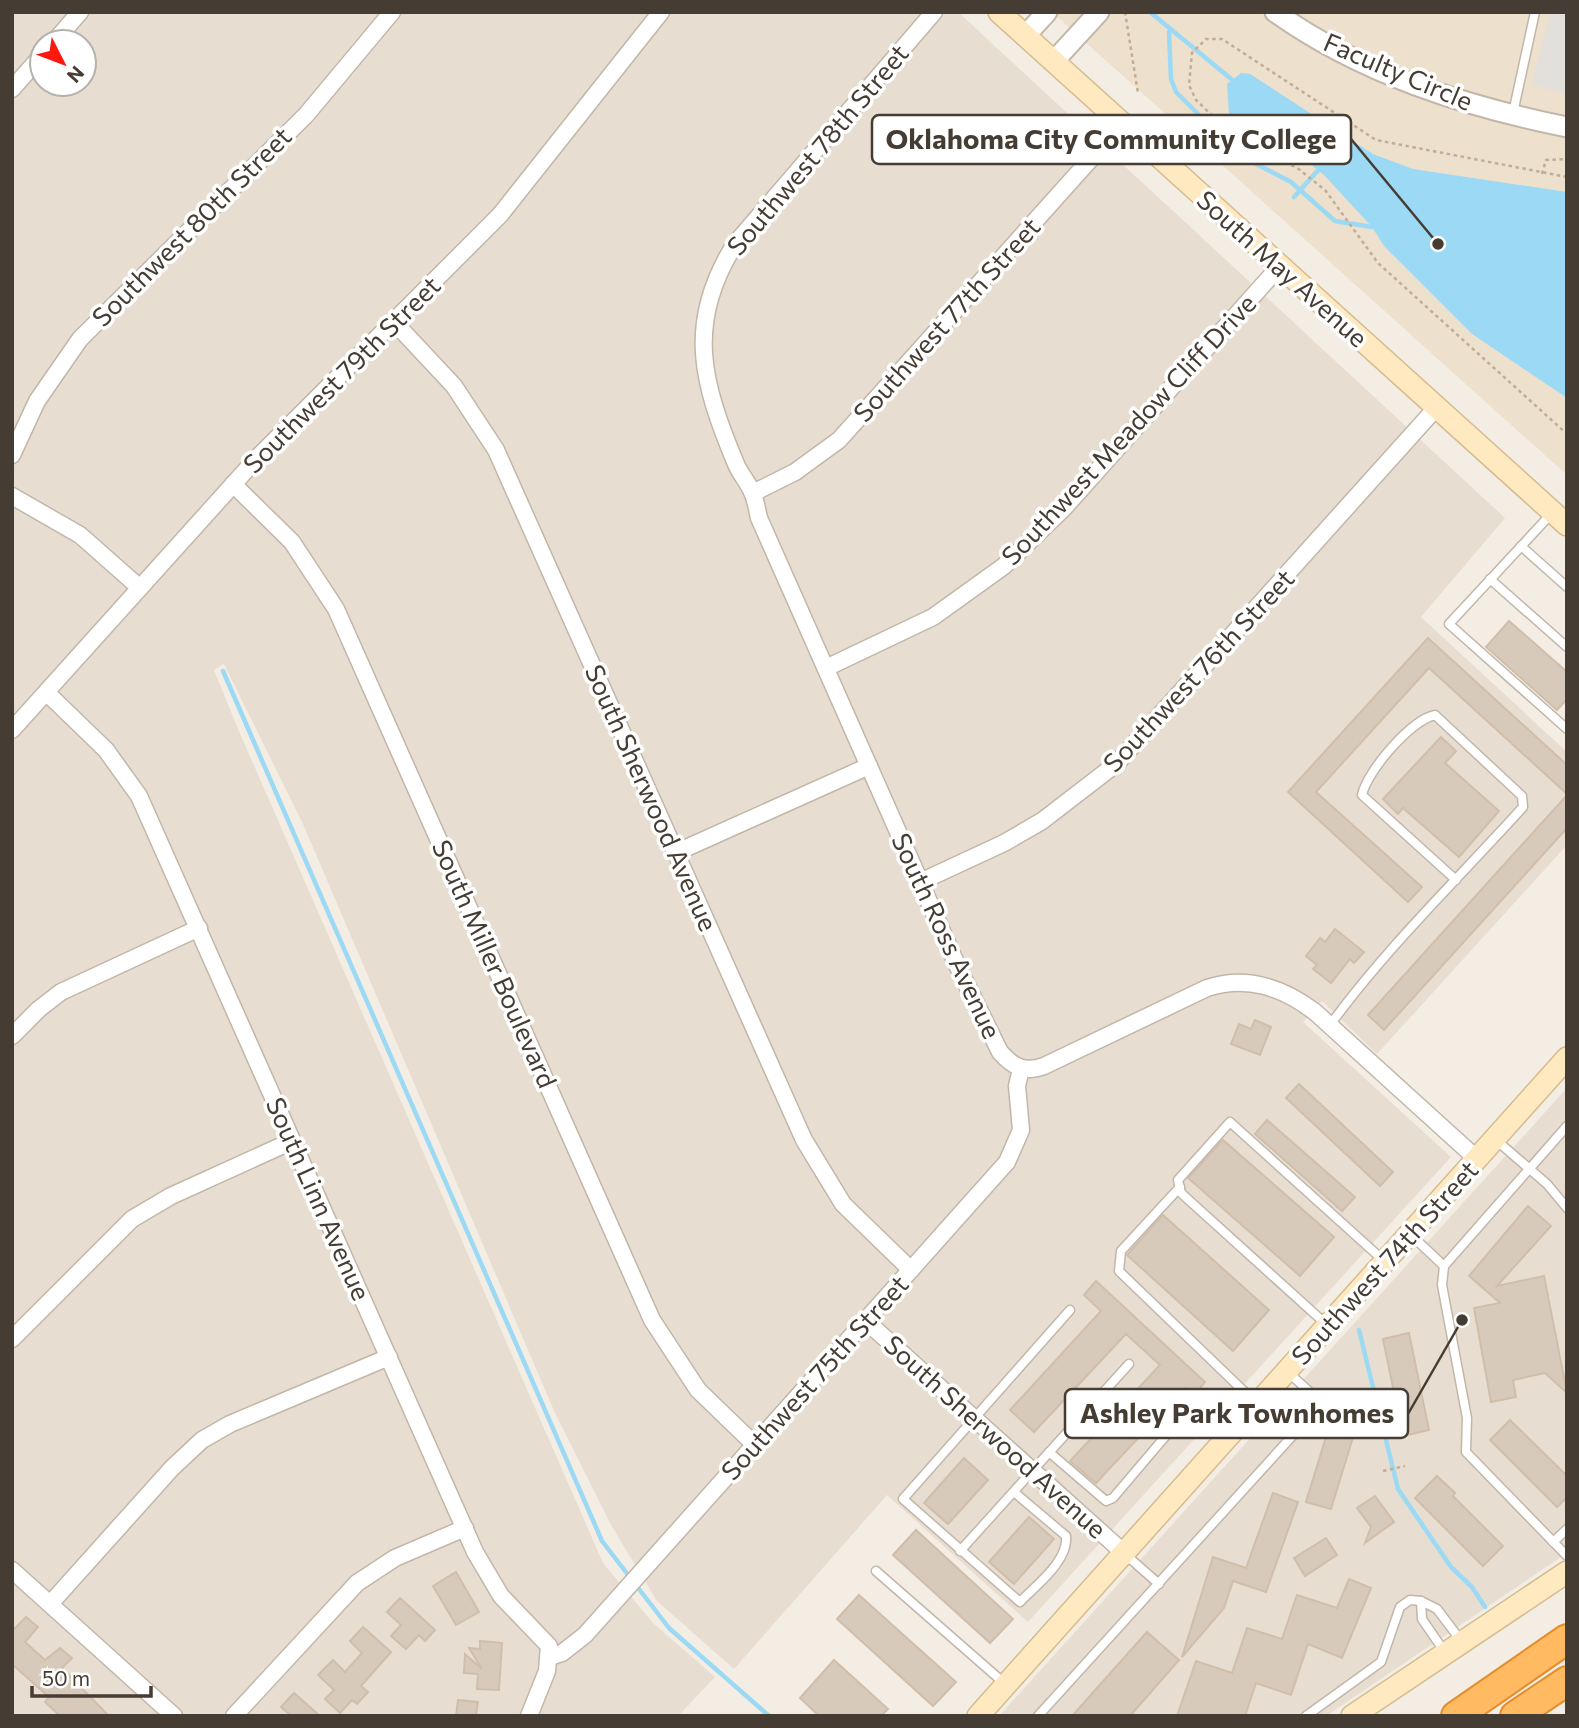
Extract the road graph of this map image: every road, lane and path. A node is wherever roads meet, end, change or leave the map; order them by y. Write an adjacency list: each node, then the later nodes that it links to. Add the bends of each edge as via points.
1 (80, 12): 11 (street)
2 (392, 12): 27 (street, Southwest 80th Street, via 306,115 80,339 37,401)
3 (661, 12): 24 (street, Southwest 79th Street, via 500,215)
4 (934, 12): 29 (street, Southwest 78th Street, via 742,236 715,282 702,340 706,382 737,469)
5 (999, 12): 12 (main road, South May Avenue)
6 (1047, 12): 12 (street)
7 (1099, 12): 13 (street)
8 (1125, 12): 16 (path)
9 (1275, 12): 17 (street, Faculty Circle, via 1379,70)
10 (1535, 12): 17 (lane)
11 (66, 28)
12 (1025, 36): 13 (main road, South May Avenue)
13 (1054, 61): 18 (main road, South May Avenue)
14 (28, 71): 15 (street)
15 (12, 89)
16 (1138, 93)
17 (1513, 116): 19 (street, Faculty Circle)
18 (1122, 124): 23 (main road, South May Avenue); 29 (street, Southwest 77th Street, via 838,440 795,472)
19 (1567, 127)
20 (1567, 159): 21 (path, via 1546,160)
21 (1542, 174): 22 (path); 26 (path, via 1376,140 1229,42 1206,40 1192,54 1189,85 1203,108 1247,149 1288,163 1325,190 1378,263)
22 (1567, 177)
23 (1279, 267): 25 (main road, South May Avenue); 37 (street, Southwest Meadow Cliff Drive, via 1064,508 1012,559 933,617)
24 (395, 323): 28 (street, Southwest 79th Street); 42 (street, South Sherwood Avenue, via 454,386 496,450)
25 (1436, 408): 31 (main road, South May Avenue); 44 (street, Southwest 76th Street, via 1116,764 1042,821)
26 (1567, 434)
27 (12, 455)
28 (233, 484): 35 (street, Southwest 79th Street); 71 (street, South Miller Boulevard, via 292,542 336,609 652,1320 698,1390)
29 (753, 493): 37 (street, South Ross Avenue, via 759,518)
30 (12, 496): 35 (street, via 80,535)
31 (1560, 519): 32 (lane)
32 (1521, 546): 33 (lane); 34 (lane)
33 (1490, 579): 36 (lane); 39 (lane, via 1449,624)
34 (1567, 587)
35 (140, 588): 38 (street, Southwest 79th Street)
36 (1567, 647)
37 (826, 668): 41 (street, South Ross Avenue)
38 (47, 693): 40 (street, Southwest 79th Street); 45 (street, South Linn Avenue, via 131,781)
39 (1567, 729)
40 (12, 730)
41 (869, 766): 42 (street); 44 (street, South Ross Avenue)
42 (676, 853): 60 (street, South Sherwood Avenue, via 803,1140 843,1204)
43 (1456, 880): 43 (lane, via 1523,807 1522,796 1435,715 1421,718 1365,780 1362,795); 46 (lane, via 1357,988)
44 (920, 882): 49 (street, South Ross Avenue, via 1000,1052)
45 (199, 928): 47 (street, via 61,992); 52 (street, South Linn Avenue)
46 (1330, 1025): 49 (street, via 1282,991 1230,982 1193,993 1044,1066); 53 (street)
47 (12, 1036)
48 (1567, 1058): 51 (main road, Southwest 74th Street)
49 (1021, 1069): 60 (street, Southwest 75th Street, via 1017,1086 1021,1130 1013,1152)
50 (1567, 1126): 54 (lane)
51 (1495, 1139): 53 (main road, Southwest 74th Street); 54 (lane)
52 (292, 1141): 64 (street, via 171,1196 132,1219); 65 (street, South Linn Avenue)
53 (1477, 1159): 57 (main road, Southwest 74th Street)
54 (1529, 1170): 56 (lane); 59 (lane)
55 (1180, 1188): 58 (lane, via 1178,1180 1230,1122); 63 (lane); 68 (lane, via 1121,1251 1119,1271)
56 (1567, 1208)
57 (1410, 1234): 58 (main road, Southwest 74th Street); 59 (lane)
58 (1385, 1262): 63 (main road, Southwest 74th Street)
59 (1444, 1266): 79 (lane, via 1442,1285 1467,1418 1466,1452)
60 (911, 1270): 62 (street, Southwest 75th Street)
61 (1070, 1310): 70 (lane)
62 (866, 1321): 70 (street, South Sherwood Avenue); 71 (street, Southwest 75th Street)
63 (1328, 1325): 67 (main road, Southwest 74th Street)
64 (12, 1339)
65 (389, 1357): 77 (street, South Linn Avenue); 88 (street, via 202,1440)
66 (1129, 1364): 72 (lane)
67 (1288, 1372): 68 (main road, Southwest 74th Street); 86 (lane, via 1314,1396 1315,1411)
68 (1257, 1404): 81 (main road, Southwest 74th Street)
69 (1186, 1412): 72 (lane, via 1106,1501)
70 (973, 1418): 74 (street, South Sherwood Avenue); 80 (lane, via 903,1500)
71 (755, 1445): 91 (street, Southwest 75th Street, via 578,1642)
72 (1049, 1452): 74 (lane)
73 (1405, 1466): 75 (path)
74 (1032, 1471): 76 (lane); 81 (street, South Sherwood Avenue)
75 (1383, 1471)
76 (1014, 1492): 80 (lane); 80 (lane, via 1066,1536 1060,1560 1020,1602)
77 (465, 1528): 91 (street, South Linn Avenue, via 492,1583 546,1642); 95 (street, via 395,1558 357,1583)
78 (1567, 1529): 79 (lane)
79 (1553, 1542): 82 (lane)
80 (960, 1550)
81 (1124, 1553): 86 (lane); 93 (main road, Southwest 74th Street)
82 (1567, 1556)
83 (12, 1570): 88 (street)
84 (876, 1571): 93 (lane)
85 (1567, 1572): 90 (main road)
86 (1159, 1584): 98 (lane)
87 (1421, 1601): 90 (lane, via 1437,1609); 90 (lane, via 1422,1619); 99 (lane, via 1410,1600 1400,1607 1381,1662)
88 (50, 1604): 94 (street)
89 (1567, 1639): 101 (highway)
90 (1454, 1647): 100 (main road)
91 (550, 1657): 96 (street)
92 (1567, 1681): 102 (highway)
93 (1006, 1685): 97 (main road, Southwest 74th Street)
94 (174, 1716)
95 (234, 1716)
96 (529, 1716)
97 (978, 1716)
98 (1038, 1716)
99 (1306, 1716)
100 (1352, 1716)
101 (1456, 1716)
102 (1515, 1716)

